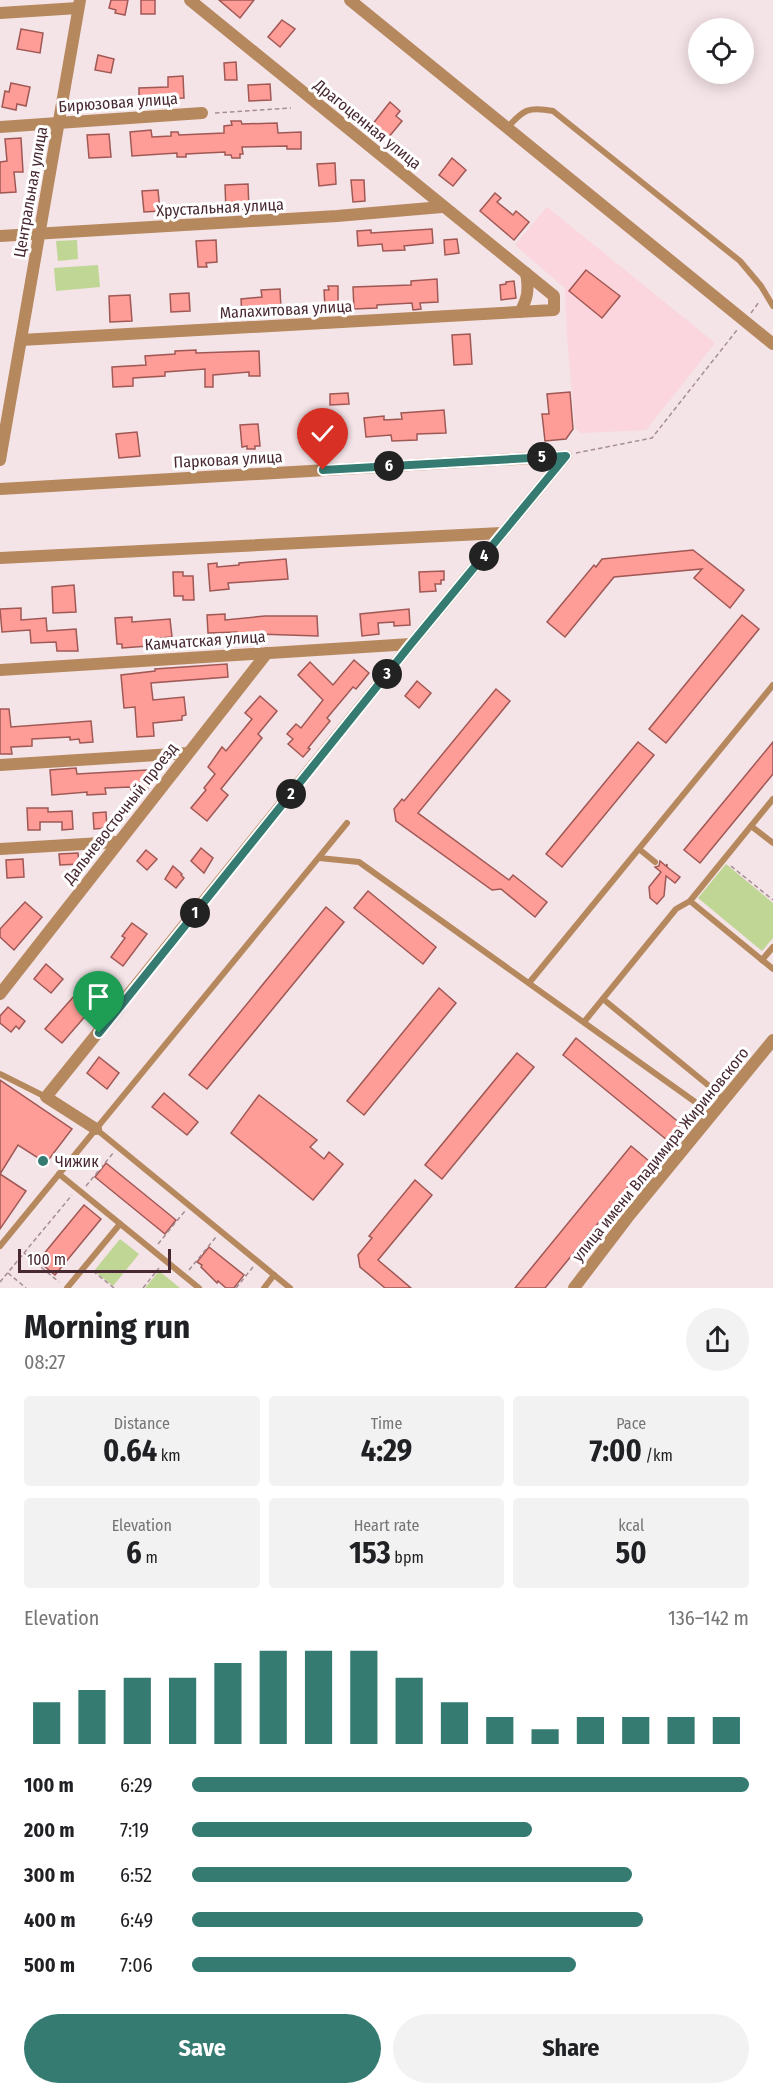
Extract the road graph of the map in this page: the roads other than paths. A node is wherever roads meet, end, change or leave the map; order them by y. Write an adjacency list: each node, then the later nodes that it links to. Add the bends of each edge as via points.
1 (190, 0): 9 (street, Драгоценная улица)
2 (350, 0): 8 (street)
3 (79, 4): 4 (street); 6 (street, Центральная улица)
4 (0, 13)
5 (202, 113): 6 (street, Бирюзовая улица)
6 (58, 123): 7 (street, Бирюзовая улица); 10 (street, Центральная улица)
7 (0, 127)
8 (507, 128): 13 (lane, via 531,108 553,111 740,261); 17 (street)
9 (442, 207): 10 (street, Хрустальная улица); 12 (street, Драгоценная улица)
10 (39, 234): 11 (street, Хрустальная улица); 16 (street, Центральная улица)
11 (0, 236)
12 (526, 273): 14 (street, Драгоценная улица, via 554,296); 15 (street, via 527,300)
13 (773, 306)
14 (554, 310): 15 (street, Малахитовая улица)
15 (520, 312): 16 (street, Малахитовая улица)
16 (21, 340): 18 (street, Центральная улица)
17 (773, 344)
18 (0, 460)
19 (0, 489): 20 (street, Парковая улица, via 566,456)
20 (502, 533): 21 (street); 22 (street)
21 (0, 558)
22 (411, 644): 23 (street, Камчатская улица); 47 (street)
23 (267, 653): 24 (street, Камчатская улица); 26 (street, Дальневосточный проезд)
24 (0, 670)
25 (773, 685): 34 (lane)
26 (188, 753): 27 (street); 31 (street, Дальневосточный проезд)
27 (0, 765)
28 (773, 799): 30 (lane)
29 (347, 824): 35 (lane)
30 (751, 825): 32 (lane); 37 (lane)
31 (118, 842): 33 (street); 42 (street, Дальневосточный проезд)
32 (773, 843)
33 (0, 849)
34 (639, 849): 36 (lane); 41 (lane)
35 (319, 858): 41 (lane, via 359,862); 50 (lane)
36 (655, 862)
37 (690, 901): 39 (lane); 43 (lane, via 676,909)
38 (773, 947): 39 (lane)
39 (762, 960): 40 (lane)
40 (773, 969)
41 (529, 983): 44 (lane)
42 (0, 994)
43 (603, 999): 44 (lane); 48 (lane)
44 (584, 1022): 49 (lane)
45 (773, 1040): 48 (street, улица имени Владимира Жириновского)
46 (0, 1074): 47 (lane)
47 (46, 1097): 50 (street)
48 (724, 1099): 49 (street, улица имени Владимира Жириновского)
49 (712, 1114): 59 (street, улица имени Владимира Жириновского)
50 (96, 1129): 51 (lane); 54 (lane)
51 (60, 1174): 52 (lane); 53 (lane)
52 (120, 1224): 55 (lane); 56 (lane)
53 (0, 1246)
54 (274, 1275): 57 (lane); 58 (lane)
55 (67, 1288)
56 (199, 1288)
57 (264, 1288)
58 (290, 1288)
59 (574, 1288)

